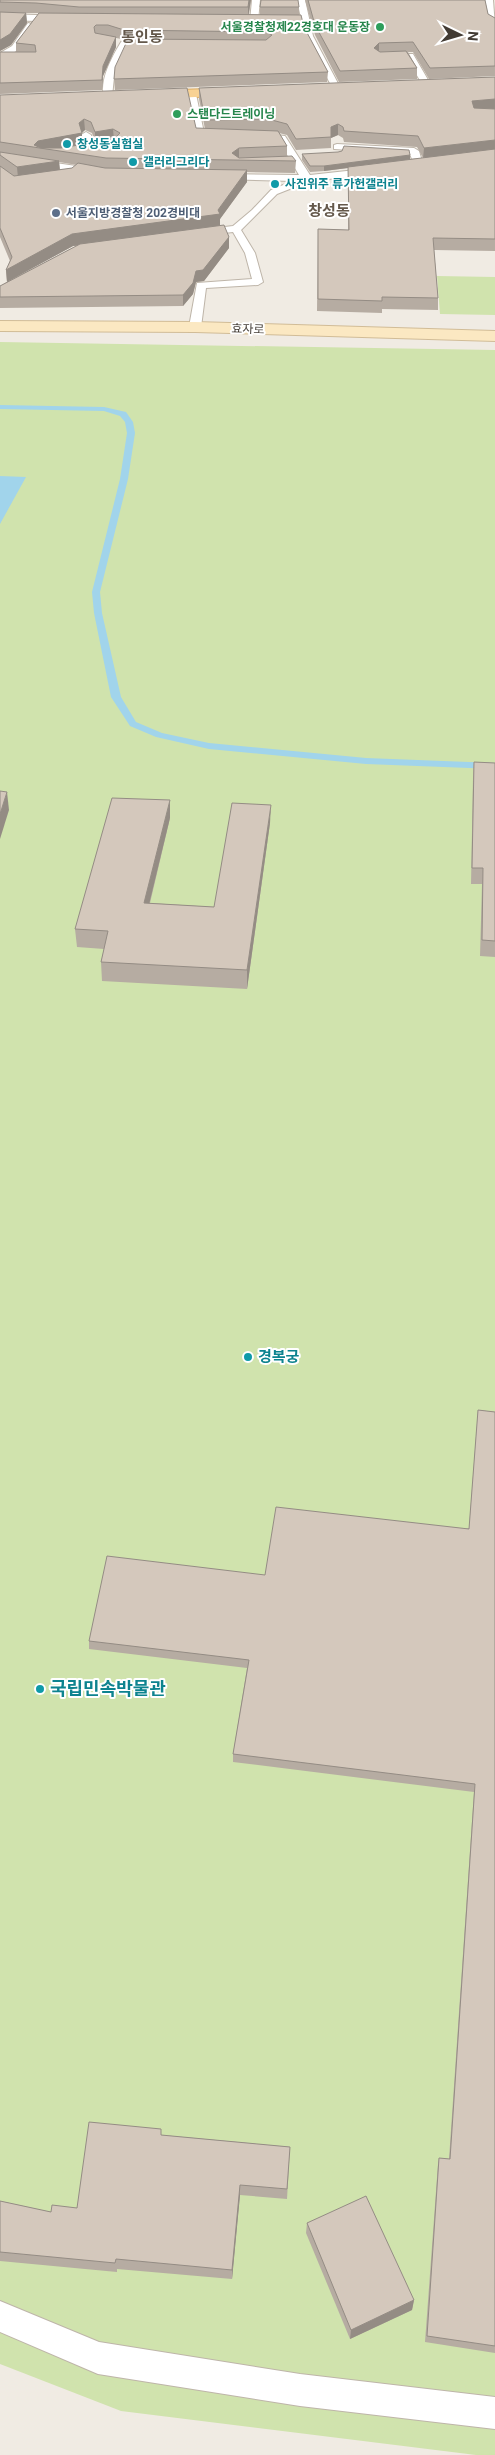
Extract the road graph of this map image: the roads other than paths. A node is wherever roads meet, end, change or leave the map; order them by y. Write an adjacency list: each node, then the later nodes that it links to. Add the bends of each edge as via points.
1 (256, 0): 6 (lane, via 257,21)
2 (301, 0): 8 (lane)
3 (488, 0): 9 (street)
4 (0, 17): 5 (street)
5 (42, 18): 11 (lane, via 14,48)
6 (243, 20)
7 (296, 21): 8 (lane)
8 (306, 21): 16 (lane, via 309,36)
9 (495, 24)
10 (161, 46): 20 (lane, via 120,44 108,81)
11 (1, 56): 12 (lane)
12 (16, 57)
13 (387, 57): 14 (lane, via 410,56)
14 (432, 85): 15 (main road)
15 (409, 86)
16 (336, 89)
17 (250, 92): 18 (main road)
18 (192, 94): 19 (main road); 22 (lane, via 200,136)
19 (136, 96)
20 (108, 97)
21 (86, 136): 27 (lane, via 94,148 53,155)
22 (229, 136)
23 (249, 136): 32 (lane, via 282,138)
24 (356, 140): 25 (lane, via 337,140)
25 (338, 147): 26 (lane, via 338,153); 28 (lane, via 414,150)
26 (329, 154)
27 (0, 158): 30 (lane, via 106,174)
28 (418, 165)
29 (382, 170): 32 (lane)
30 (59, 176)
31 (208, 176): 32 (lane)
32 (308, 178): 33 (lane, via 274,192)
33 (236, 229): 34 (lane); 36 (lane, via 250,252 258,282 201,285)
34 (184, 236)
35 (0, 326): 36 (street, 효자로)
36 (195, 327): 37 (street, 효자로)
37 (495, 336)
38 (0, 2316): 39 (lane, via 98,2358 300,2390)
39 (495, 2413)

